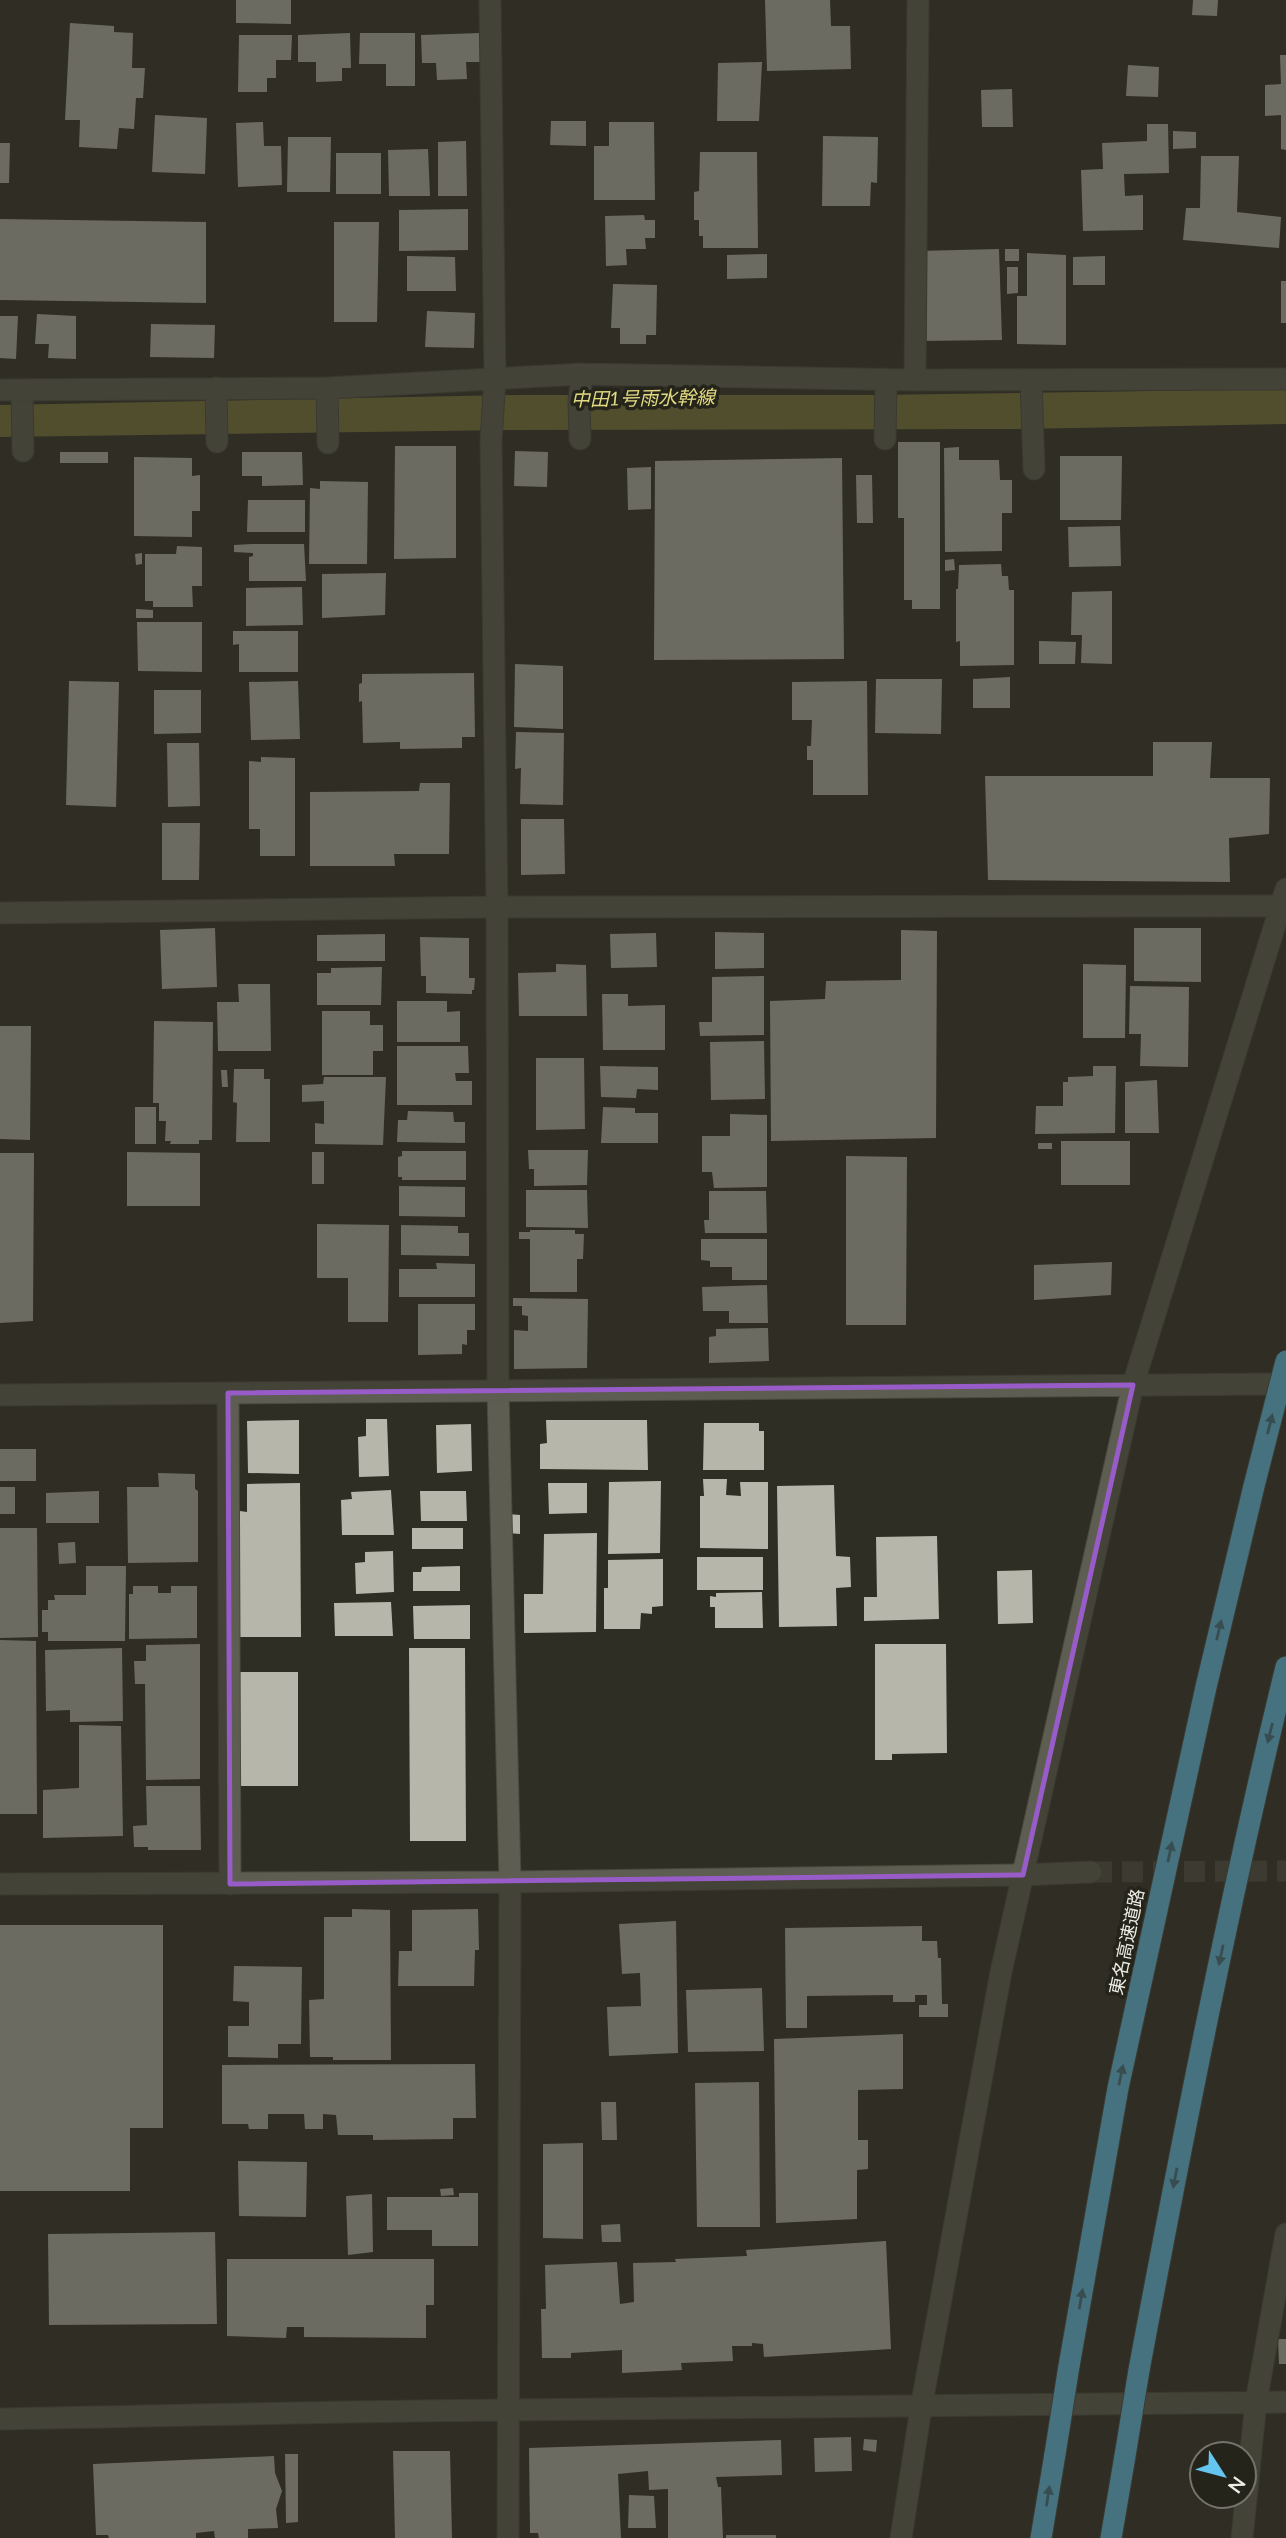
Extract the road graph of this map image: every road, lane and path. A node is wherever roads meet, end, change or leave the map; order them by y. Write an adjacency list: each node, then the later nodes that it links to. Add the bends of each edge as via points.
1 (491, 0): 4 (street)
2 (918, 0): 6 (street)
3 (582, 374): 4 (street); 9 (street); 13 (street)
4 (495, 378): 11 (street); 20 (street, via 491,440)
5 (1286, 379): 7 (street)
6 (915, 380): 7 (street); 9 (street)
7 (1031, 388): 18 (street)
8 (0, 390): 12 (street)
9 (885, 390): 14 (street)
10 (216, 396): 11 (street); 12 (street); 15 (street)
11 (327, 397): 16 (street)
12 (22, 400): 17 (street)
13 (580, 439)
14 (885, 439)
15 (217, 442)
16 (328, 443)
17 (23, 451)
18 (1034, 469)
19 (1284, 900): 20 (street); 24 (street)
20 (497, 907): 21 (street); 25 (street)
21 (0, 913)
22 (1286, 1361): 42 (highway, 東名高速道路, one-way to 22, bridge, via 1118,2088 1206,1687)
23 (1286, 1384): 24 (street)
24 (1133, 1385): 25 (street); 30 (street)
25 (498, 1391): 26 (street); 31 (street)
26 (228, 1393): 27 (street); 33 (street)
27 (0, 1395)
28 (1286, 1667): 43 (highway, one-way to 43, bridge, via 1188,2109)
29 (1091, 1872): 30 (street)
30 (1023, 1875): 31 (street); 37 (street)
31 (510, 1882): 33 (street); 38 (street)
32 (0, 1884): 33 (street)
33 (230, 1884)
34 (1286, 2234): 35 (street)
35 (1256, 2402): 36 (street); 37 (street); 44 (street)
36 (1286, 2402)
37 (921, 2408): 38 (street); 41 (street)
38 (509, 2410): 39 (street); 40 (street)
39 (0, 2419)
40 (508, 2538)
41 (901, 2538)
42 (1041, 2538)
43 (1111, 2538)
44 (1242, 2538)

